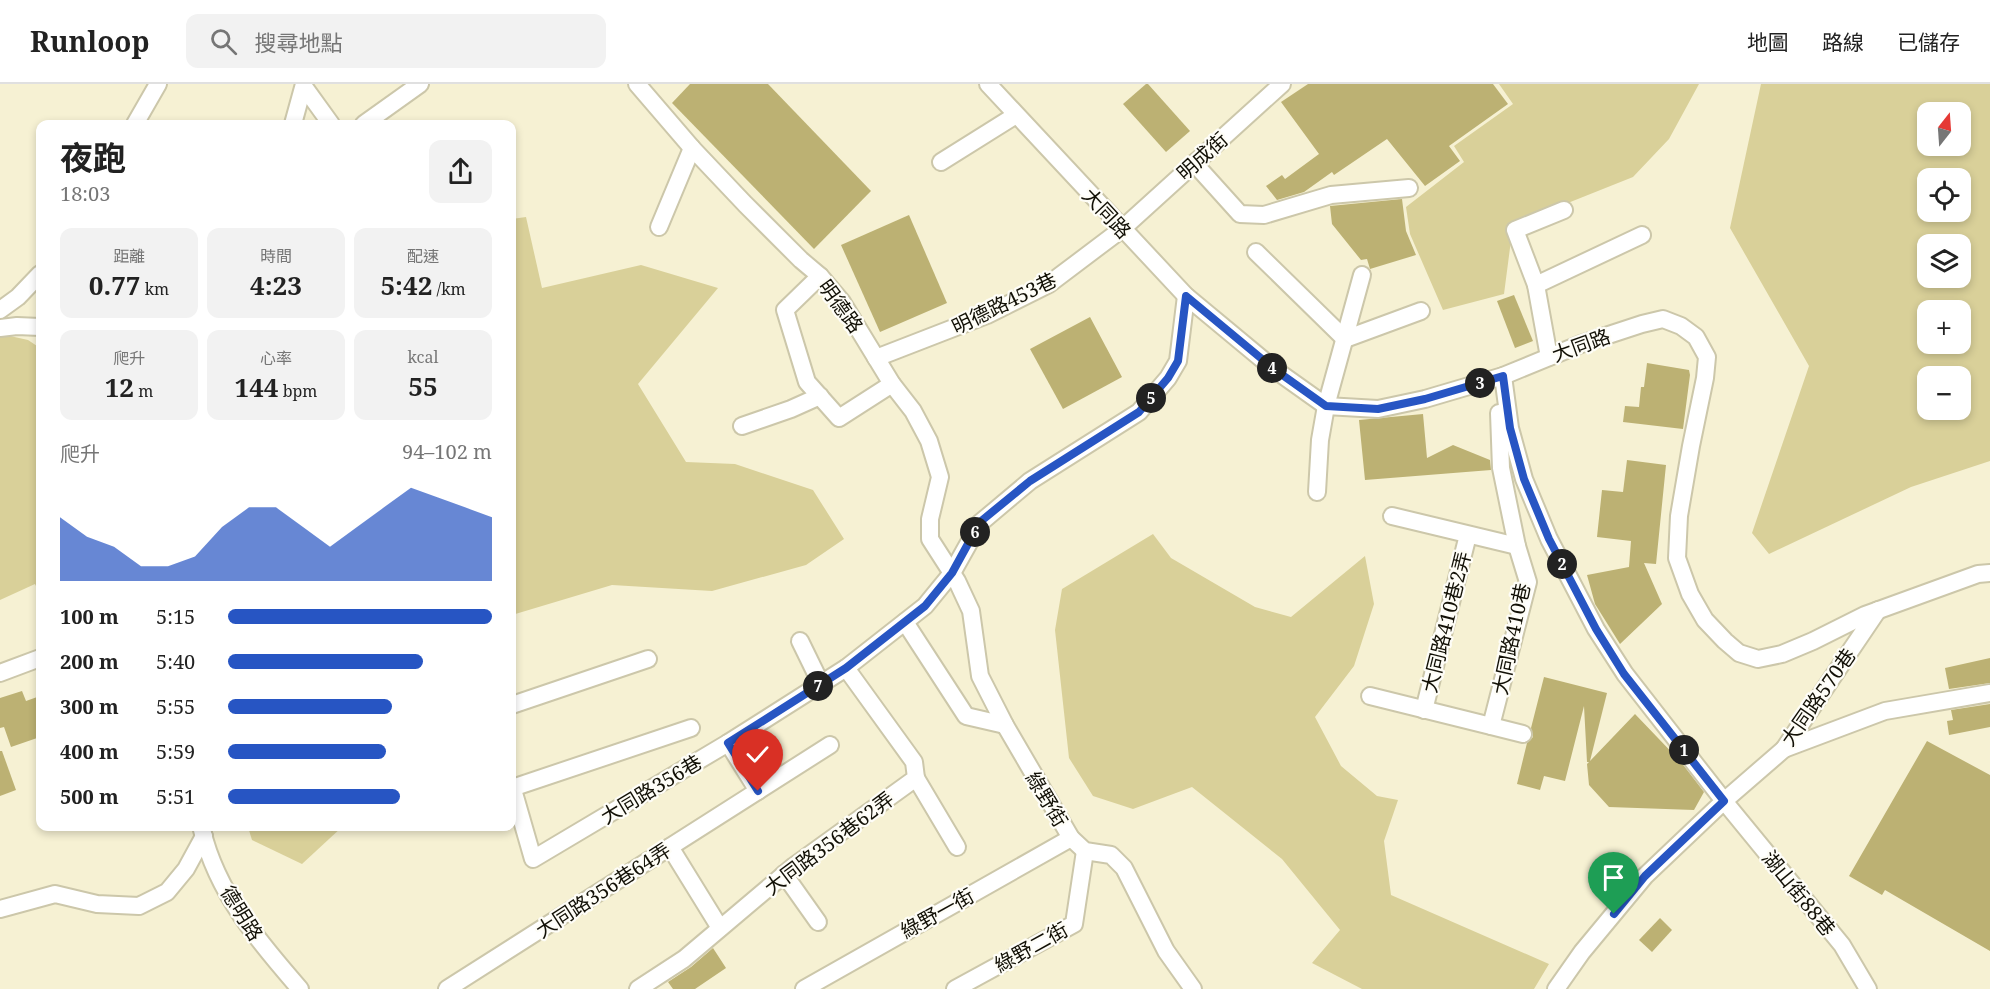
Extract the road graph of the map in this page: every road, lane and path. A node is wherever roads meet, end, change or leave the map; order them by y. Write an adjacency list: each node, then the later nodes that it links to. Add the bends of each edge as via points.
1 (158, 84): 8 (street)
2 (420, 84): 11 (street)
3 (637, 84): 12 (street, 明德路)
4 (988, 84): 7 (street, 大同路)
5 (1282, 84): 14 (street, 明成街)
6 (305, 86): 9 (street); 10 (street)
7 (1016, 115): 13 (street); 18 (street, 大同路)
8 (137, 120)
9 (294, 120)
10 (328, 120)
11 (370, 120)
12 (692, 148): 17 (street); 22 (street, 明德路)
13 (941, 162)
14 (1194, 164): 15 (street, via 1240,214 1264,215 1331,195); 18 (street, 明成街)
15 (1409, 188)
16 (1564, 210): 24 (street, via 1515,230)
17 (659, 227)
18 (1122, 229): 25 (street, 大同路); 32 (street, 明德路453巷, via 1049,284 987,315)
19 (1642, 235): 24 (street)
20 (1256, 252): 30 (street)
21 (1362, 275): 30 (street)
22 (820, 276): 32 (street, 明德路, via 842,302); 35 (street, via 785,310 807,382)
23 (36, 278): 26 (street)
24 (1536, 285): 31 (street)
25 (1186, 296): 36 (street, 大同路, via 1274,369); 42 (street, 大同路356巷, via 1178,361 1168,378 1139,412 1030,481 980,522)
26 (0, 310)
27 (1421, 311): 30 (street)
28 (36, 327): 29 (street)
29 (0, 328)
30 (1345, 339): 36 (street)
31 (1549, 357): 33 (street, 大同路); 44 (street, 大同路, via 1663,319 1696,337 1707,357 1679,516 1677,558 1705,620 1739,653 1758,659 1782,654)
32 (876, 358): 34 (street, 明德路)
33 (1503, 376): 36 (street, 大同路, via 1378,409); 41 (street, 大同路410巷, via 1498,411 1501,468); 67 (street, 湖山街88巷, via 1510,428 1524,479 1549,539 1624,674)
34 (892, 384): 35 (street, via 839,418); 42 (street, 明德路, via 914,411 929,441 940,477 930,519 930,539)
35 (820, 396): 37 (street)
36 (1326, 406): 38 (street)
37 (742, 426)
38 (1317, 492)
39 (1392, 516): 40 (street)
40 (1468, 535): 41 (street); 55 (street, 大同路410巷2弄)
41 (1517, 546): 57 (street, 大同路410巷, via 1528,582)
42 (952, 573): 45 (street, 大同路356巷, via 925,606); 56 (street, 綠野街, via 971,610 980,676)
43 (1990, 573): 44 (street, 大同路)
44 (1878, 610): 62 (street, 大同路570巷)
45 (905, 622): 49 (street, 大同路356巷); 56 (street, via 966,716)
46 (800, 641): 51 (street)
47 (648, 659): 54 (street)
48 (36, 660): 50 (street)
49 (846, 668): 51 (street, 大同路356巷); 63 (street, via 914,762)
50 (0, 673)
51 (821, 684): 60 (street, 大同路356巷)
52 (1990, 693): 62 (street, via 1885,711)
53 (1370, 696): 55 (street)
54 (516, 704)
55 (1424, 710): 57 (street)
56 (1005, 725): 69 (street, 綠野街)
57 (1491, 726): 59 (street)
58 (692, 728): 64 (street)
59 (1523, 734)
60 (728, 743): 65 (street); 66 (street, 大同路356巷, via 533,859)
61 (830, 745): 65 (street, 大同路356巷64弄)
62 (1784, 749): 67 (street, 大同路570巷)
63 (916, 778): 71 (street); 73 (street, 大同路356巷62弄)
64 (516, 786)
65 (758, 791): 70 (street, 大同路356巷64弄)
66 (516, 801)
67 (1724, 801): 83 (street, 大同路570巷, via 1645,876 1582,952); 84 (street, 湖山街88巷, via 1842,945)
68 (203, 831): 74 (street, via 186,869 167,892 140,906 97,904 55,894); 77 (street, 德明路, via 225,891 262,946)
69 (1071, 838): 72 (street, 綠野街); 80 (street, 綠野一街)
70 (670, 847): 76 (street); 78 (street, 大同路356巷64弄)
71 (957, 847)
72 (1085, 851): 81 (street, 綠野二街, via 1074,924); 82 (street, 綠野街, via 1111,855 1124,868 1166,951)
73 (784, 874): 75 (street); 76 (street, 大同路356巷62弄)
74 (0, 909)
75 (818, 922)
76 (720, 928): 79 (street, 大同路356巷62弄)
77 (300, 989)
78 (447, 989)
79 (638, 989)
80 (804, 989)
81 (955, 989)
82 (1193, 989)
83 (1557, 989)
84 (1868, 989)

